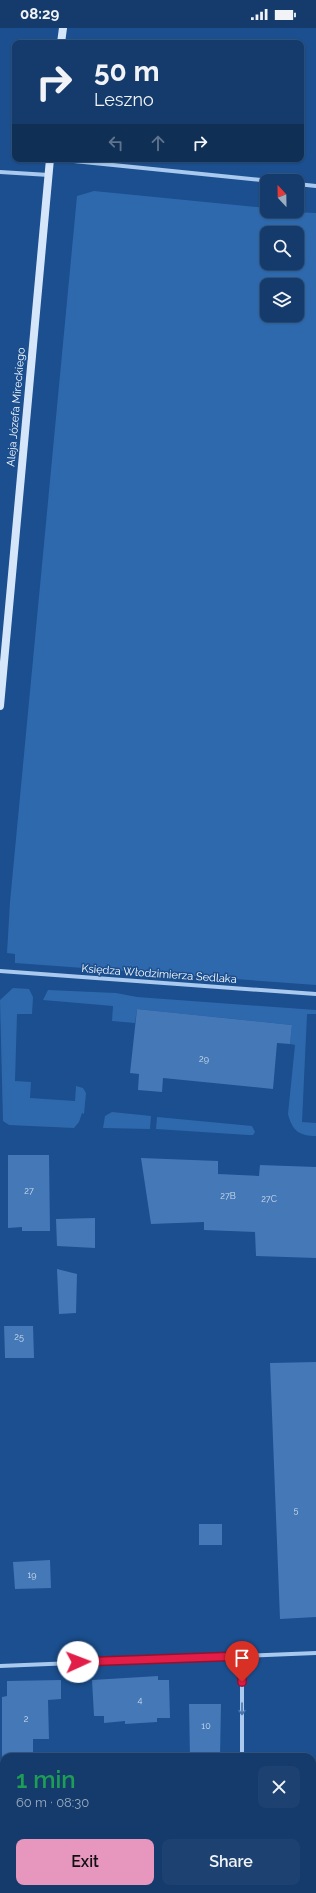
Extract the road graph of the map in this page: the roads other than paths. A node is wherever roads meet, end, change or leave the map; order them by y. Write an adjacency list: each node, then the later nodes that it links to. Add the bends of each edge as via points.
1 (62, 28): 2 (street)
2 (61, 40)
3 (50, 162): 6 (street, Aleja Józefa Mireckiego)
4 (84, 162): 7 (street)
5 (0, 172): 6 (street)
6 (49, 175): 10 (street, Aleja Józefa Mireckiego)
7 (260, 180)
8 (304, 185): 9 (street)
9 (316, 186)
10 (0, 706)
11 (0, 971): 12 (street, Księdza Włodzimierza Sedlaka)
12 (316, 994)
13 (316, 1653): 14 (street)
14 (242, 1656): 15 (street); 16 (street, one-way to 16)
15 (0, 1666)
16 (242, 1753)

